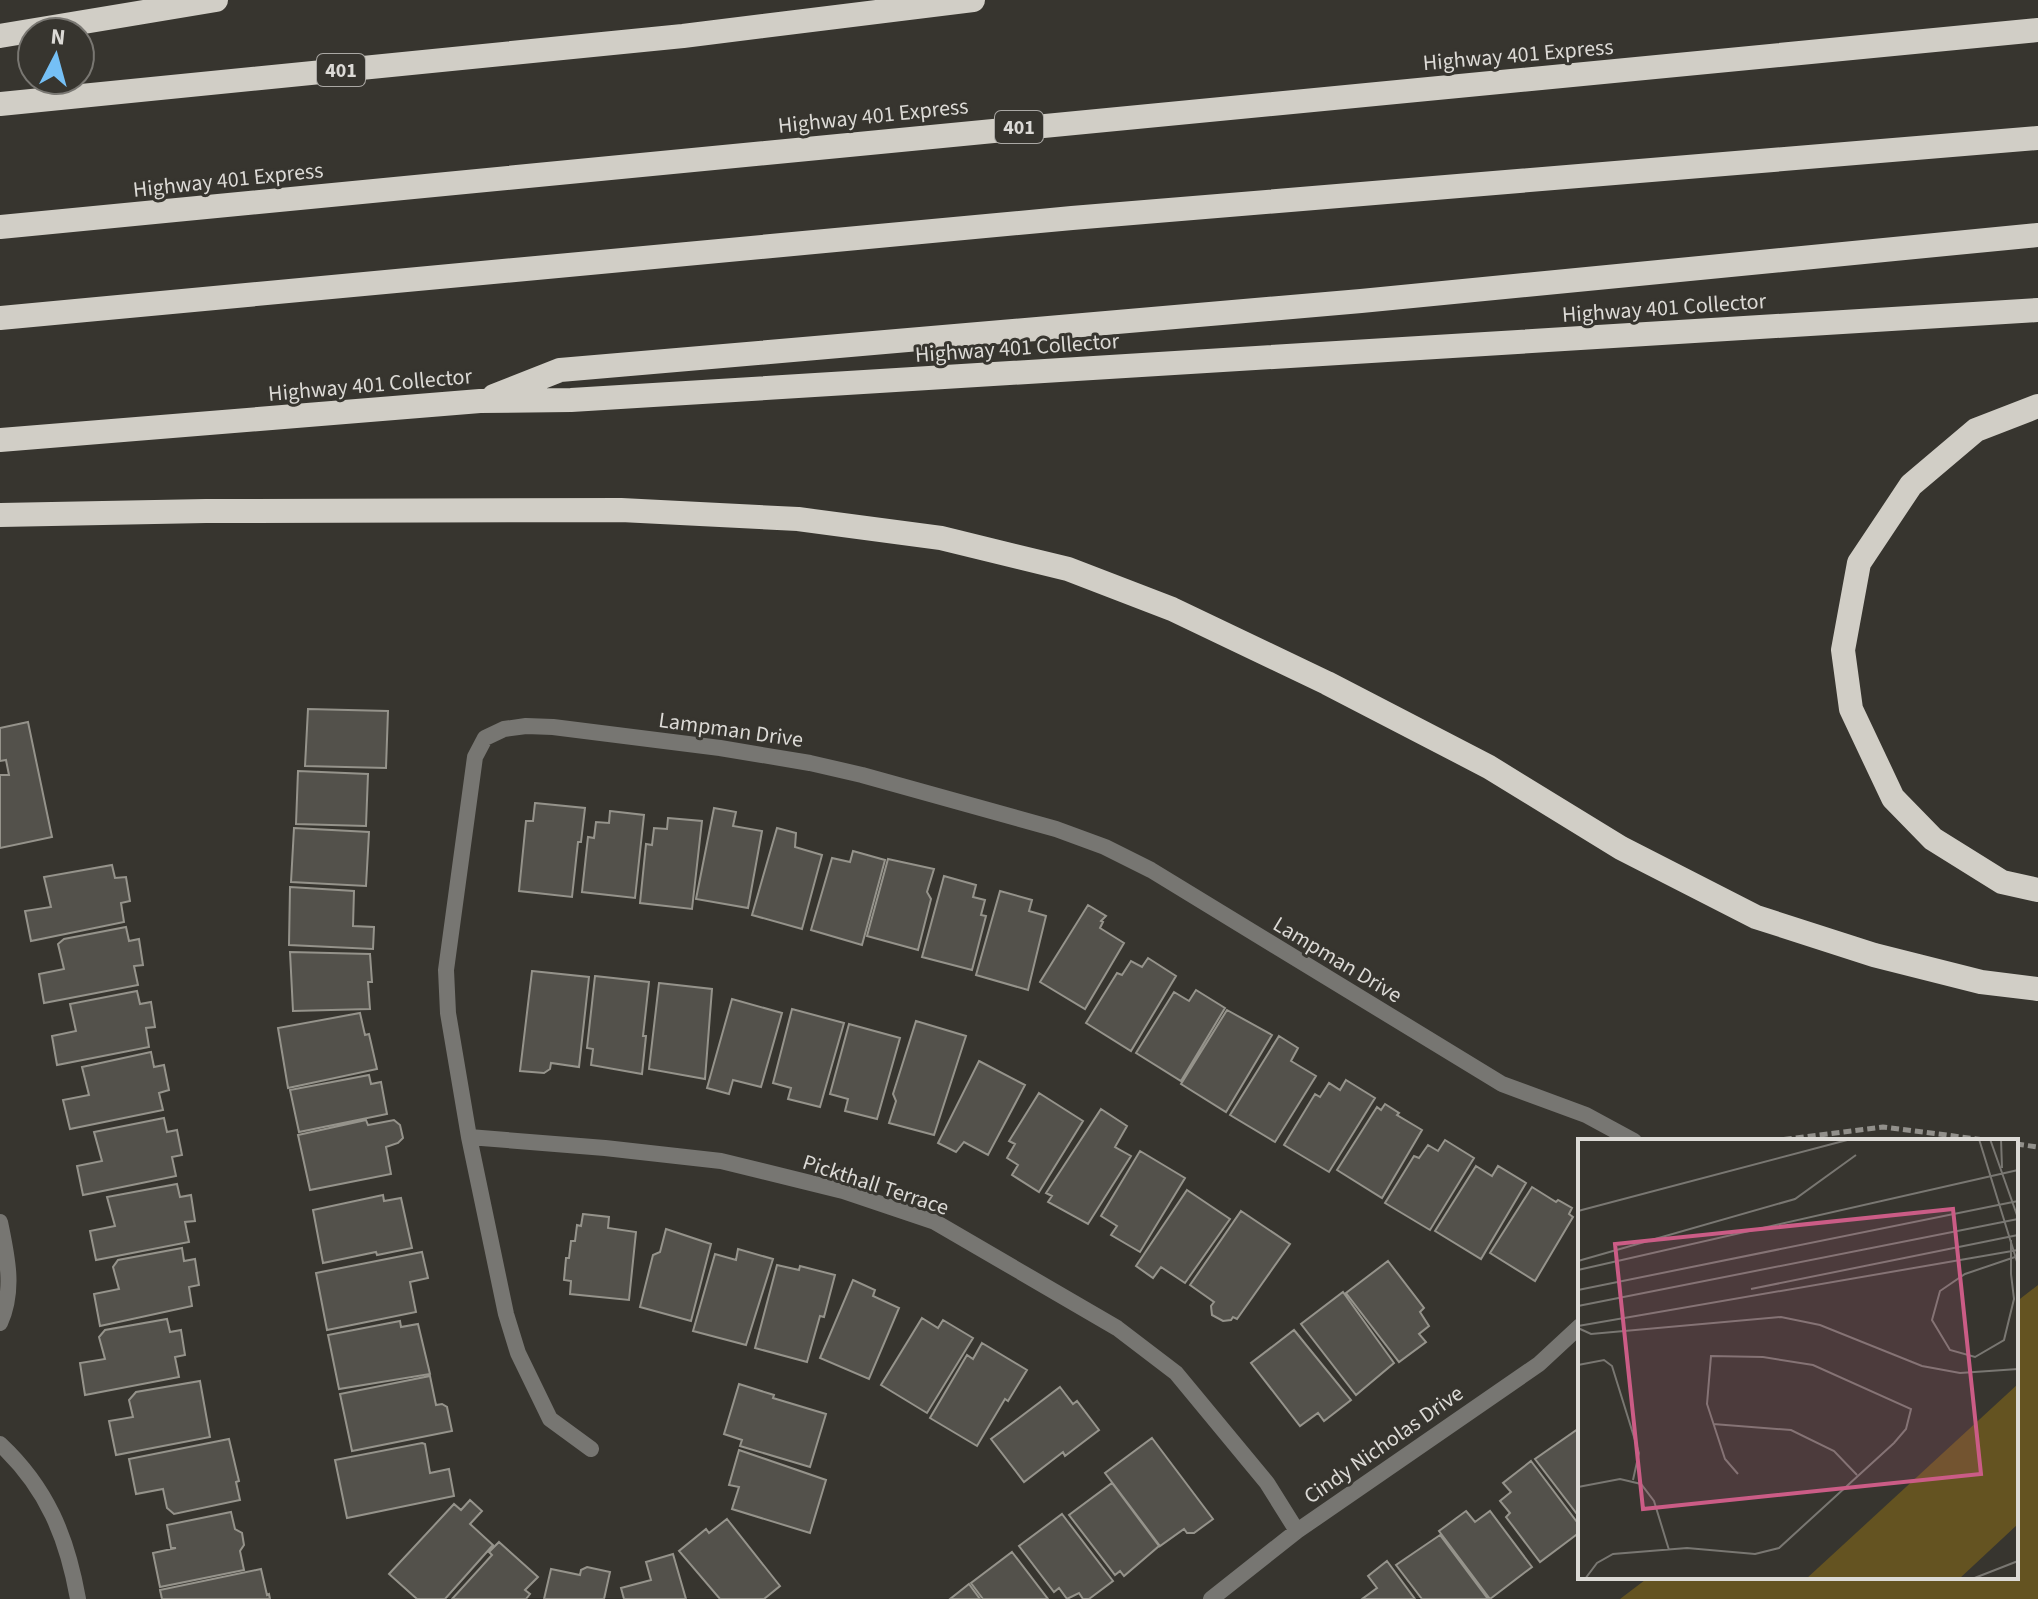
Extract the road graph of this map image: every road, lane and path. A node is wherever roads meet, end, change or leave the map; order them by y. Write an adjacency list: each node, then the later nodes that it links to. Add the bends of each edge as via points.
1 (216, 0): 4 (highway)
2 (973, 0): 5 (highway, 401, via 683,36)
3 (2038, 30): 7 (highway, Highway 401 Express / 401)
4 (0, 36)
5 (0, 104)
6 (2038, 138): 10 (highway, via 1072,218)
7 (0, 227)
8 (2038, 235): 11 (highway, via 1377,300 560,370)
9 (2038, 310): 11 (highway, Highway 401 Collector, via 571,400)
10 (0, 318)
11 (480, 401): 13 (highway, Highway 401 Collector)
12 (2038, 406): 15 (highway, via 1976,430 1911,485 1859,563 1843,650 1851,709 1893,798 1933,839 2002,882)
13 (0, 440)
14 (0, 515): 16 (highway, via 621,510 798,519 941,538 1068,569 1172,609 1489,767 1621,848 1756,917 1889,959 1981,982)
15 (2038, 890)
16 (2038, 989)
17 (469, 1137): 18 (street, Lampman Drive, via 446,970 465,817 475,757 485,738 526,726 810,763 1056,829 1151,870 1502,1084 1586,1115); 27 (street, Lampman Drive, via 506,1314 522,1364 550,1419); 28 (street, Pickthall Terrace, via 721,1161 843,1191 935,1222 1117,1328 1176,1373 1267,1483)
18 (1630, 1139)
19 (1788, 1139): 20 (path, via 1883,1127)
20 (1977, 1139)
21 (2018, 1144): 22 (path)
22 (2038, 1147)
23 (0, 1222): 24 (street, via 9,1287)
24 (0, 1323)
25 (1578, 1328): 28 (street, Cindy Nicholas Drive, via 1539,1364)
26 (0, 1444): 29 (street, via 43,1493 70,1557)
27 (591, 1449)
28 (1297, 1531): 30 (street, Cindy Nicholas Drive)
29 (78, 1599)
30 (1211, 1599)

